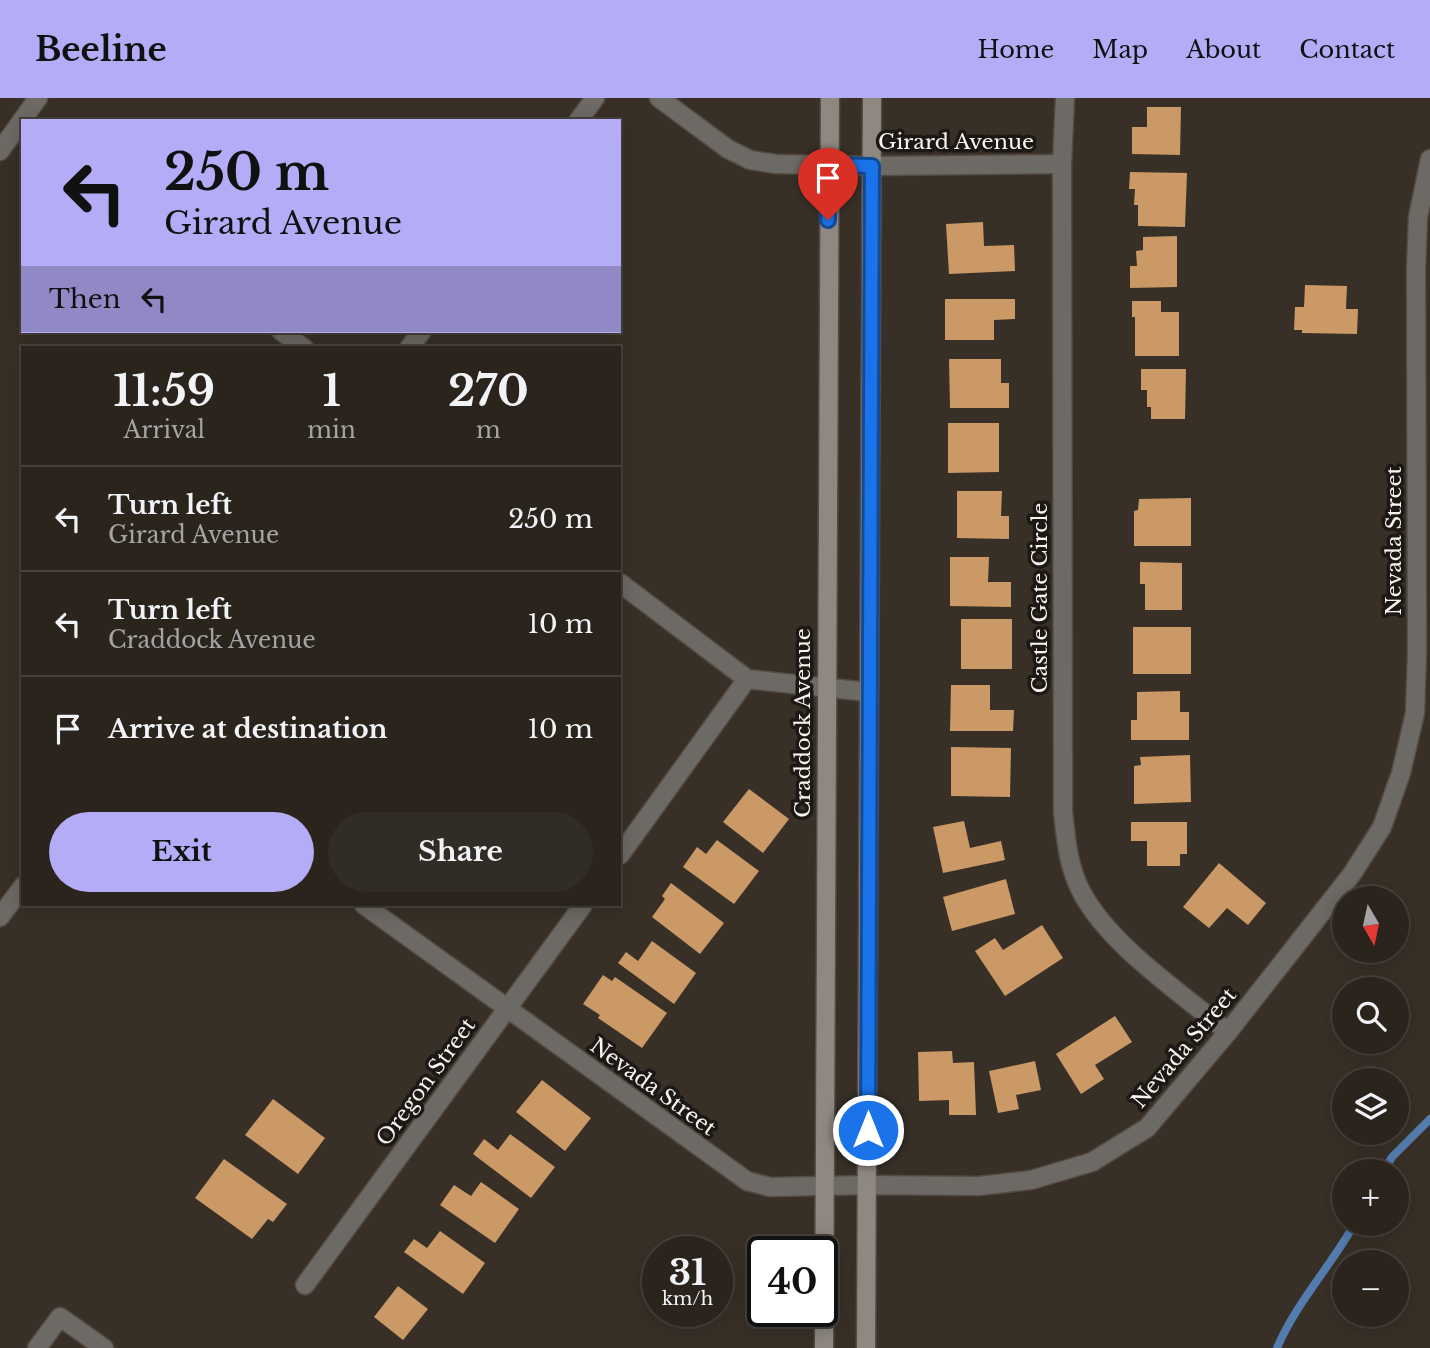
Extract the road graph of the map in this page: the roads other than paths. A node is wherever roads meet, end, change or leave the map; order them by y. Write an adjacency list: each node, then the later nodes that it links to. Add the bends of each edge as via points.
1 (38, 98): 8 (street)
2 (595, 98): 7 (street)
3 (659, 98): 12 (street, Girard Avenue, via 750,160)
4 (830, 98): 12 (street, Craddock Avenue)
5 (872, 98): 13 (street)
6 (1065, 98): 11 (street, Castle Gate Circle)
7 (579, 119)
8 (12, 130): 9 (street)
9 (0, 151)
10 (1430, 159): 16 (street, Nevada Street, via 1418,217)
11 (1062, 164): 13 (street, Girard Avenue); 27 (street, Castle Gate Circle, via 1063,812 1068,853 1080,890 1101,923)
12 (829, 165): 13 (street, Girard Avenue); 19 (street, Craddock Avenue)
13 (872, 166): 20 (street)
14 (284, 333): 15 (street)
15 (301, 346)
16 (1423, 460): 27 (street, Nevada Street, via 1415,713 1401,773 1382,827 1352,874)
17 (621, 584): 18 (street)
18 (747, 679): 19 (street); 21 (street)
19 (826, 689): 20 (street); 29 (street, Craddock Avenue)
20 (869, 692): 28 (street)
21 (621, 854)
22 (21, 889): 25 (street)
23 (365, 906): 26 (street, Nevada Street)
24 (582, 906): 26 (street, Oregon Street)
25 (0, 917)
26 (508, 1008): 29 (street, Nevada Street, via 747,1181 770,1186); 30 (street, Oregon Street)
27 (1228, 1032): 28 (street, Nevada Street, via 1147,1128 1091,1162 1031,1180 979,1186)
28 (868, 1185): 29 (street, Nevada Street); 34 (street)
29 (825, 1186): 33 (street, Craddock Avenue)
30 (305, 1285)
31 (37, 1348): 32 (street, via 60,1317)
32 (104, 1348)
33 (824, 1348)
34 (866, 1348)

